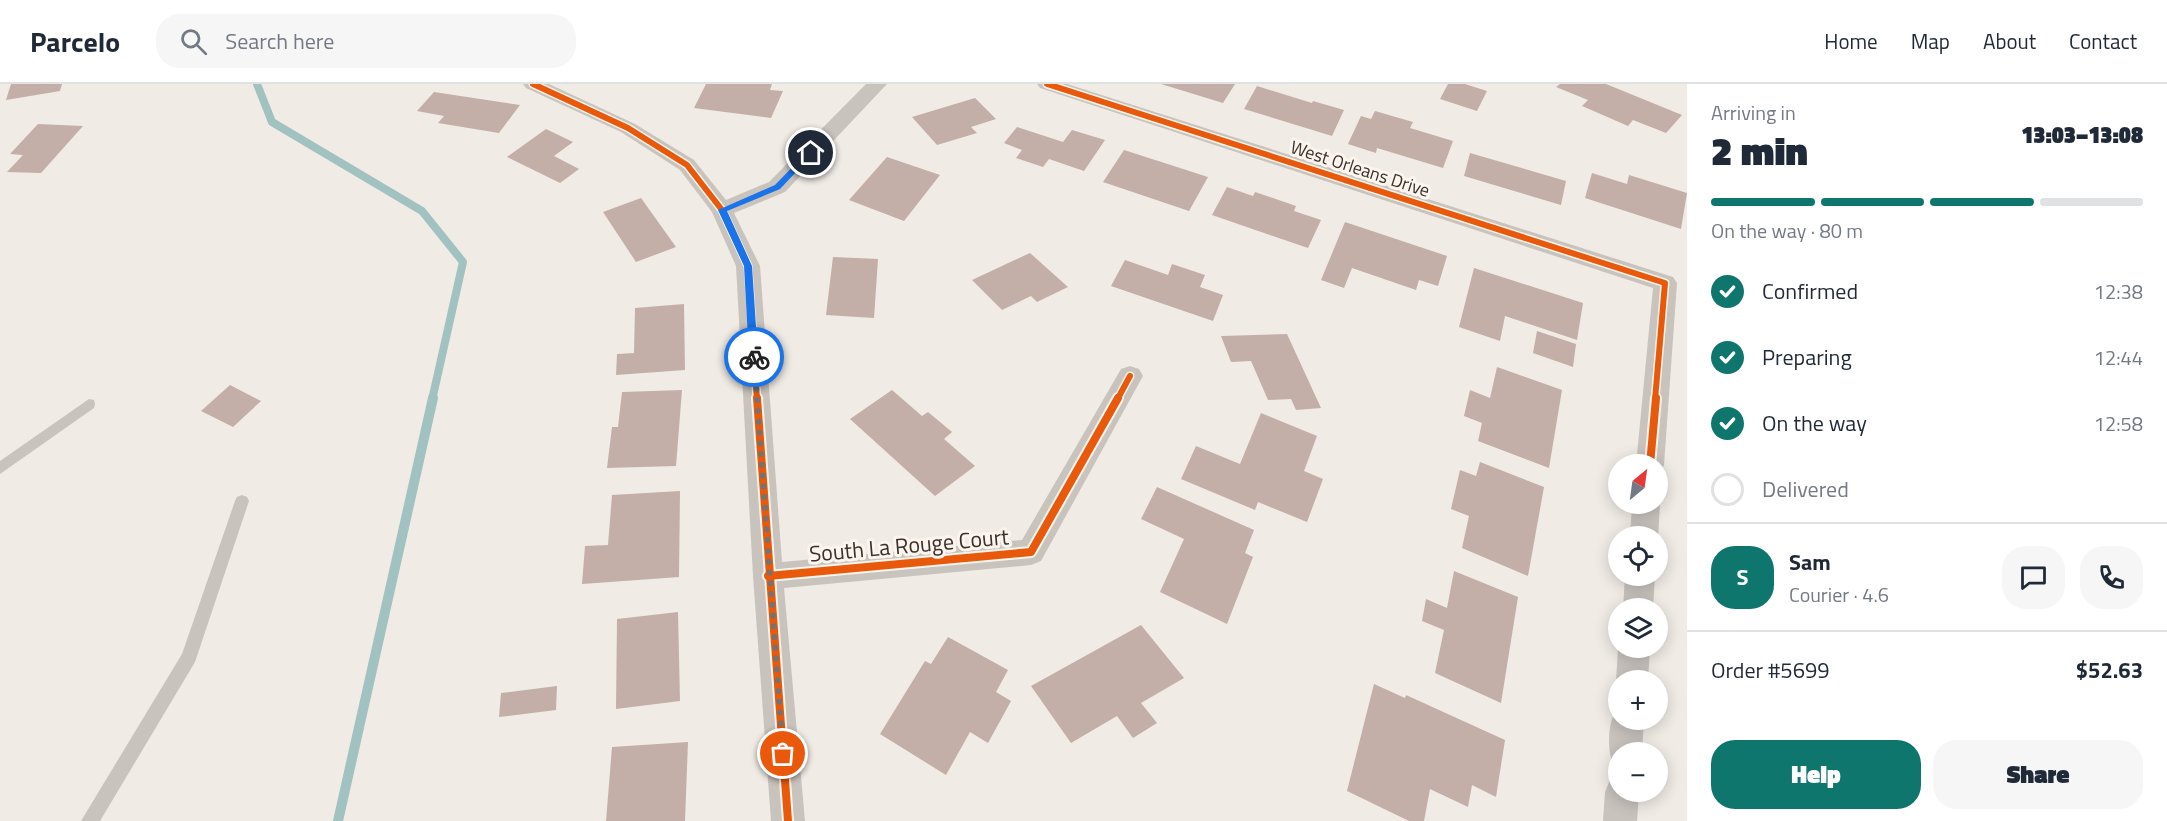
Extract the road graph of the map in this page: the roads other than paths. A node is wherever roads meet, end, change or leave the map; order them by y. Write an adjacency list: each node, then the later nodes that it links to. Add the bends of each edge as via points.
1 (533, 84): 4 (street, via 628,128 687,165)
2 (877, 84): 4 (street, via 777,187)
3 (1047, 84): 7 (street, West Orleans Drive, via 1665,283)
4 (722, 210): 10 (street, via 748,266)
5 (1130, 376): 10 (street, South La Rouge Court, via 1031,552)
6 (89, 405): 8 (lane)
7 (1651, 454)
8 (0, 468)
9 (242, 501): 12 (lane, via 189,657)
10 (768, 576): 13 (street)
11 (1621, 802): 14 (street)
12 (90, 821)
13 (788, 821)
14 (1620, 821)

